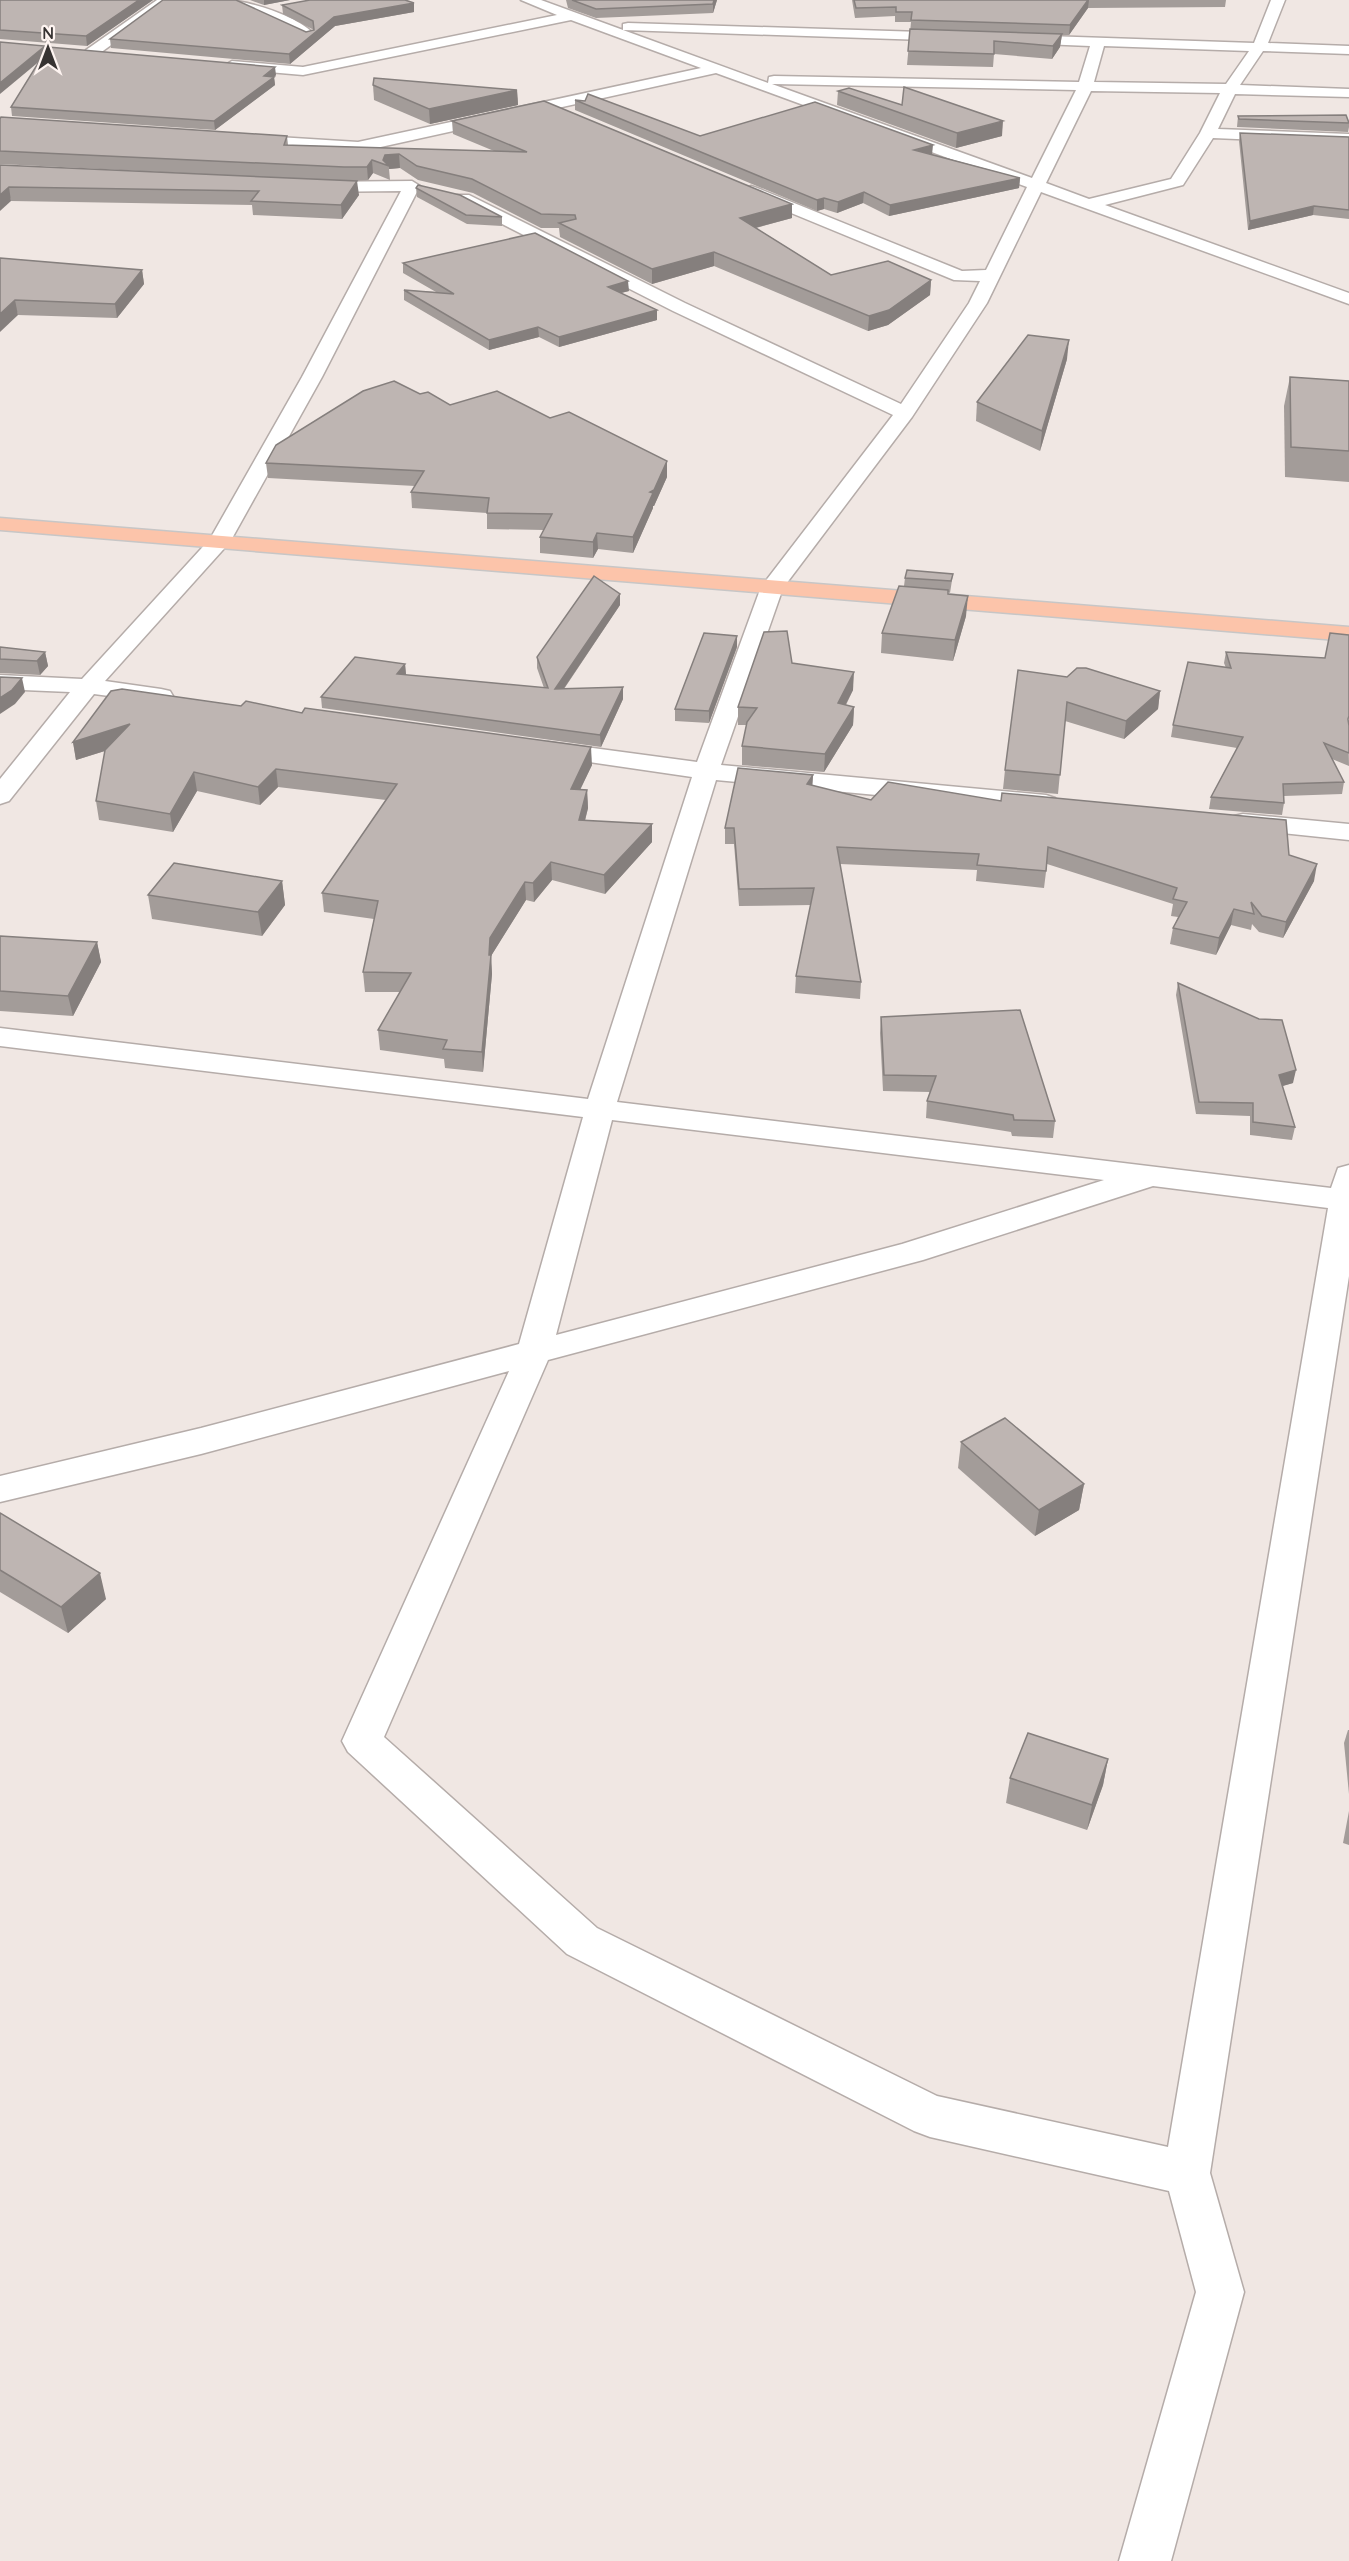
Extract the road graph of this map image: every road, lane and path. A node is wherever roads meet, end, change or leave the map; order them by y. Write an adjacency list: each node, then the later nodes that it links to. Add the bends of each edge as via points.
1 (166, 0): 15 (street, via 86,52)
2 (230, 0): 6 (street)
3 (528, 0): 7 (street)
4 (1278, 0): 13 (street)
5 (284, 8): 6 (street)
6 (263, 11): 9 (street)
7 (572, 16): 8 (street); 16 (street, via 303,71)
8 (599, 26): 10 (street); 17 (street)
9 (308, 35)
10 (967, 38)
11 (1003, 39): 12 (street)
12 (1098, 42): 13 (street); 19 (street)
13 (1259, 47): 14 (street); 20 (street)
14 (1349, 50)
15 (115, 55)
16 (221, 64)
17 (716, 69): 18 (street); 22 (street)
18 (745, 79): 19 (street); 31 (street)
19 (1085, 87): 20 (street); 31 (street)
20 (1230, 88): 21 (street); 24 (street)
21 (1349, 93)
22 (548, 106): 23 (street); 27 (street)
23 (570, 115)
24 (1208, 133): 26 (street); 32 (street, via 1177,182)
25 (227, 139): 27 (street)
26 (1349, 139)
27 (358, 147): 30 (street)
28 (735, 184): 33 (street, via 960,276)
29 (297, 186): 30 (street)
30 (412, 186): 35 (street, via 466,198 679,308); 37 (street, via 312,377)
31 (1038, 186): 32 (street); 33 (street)
32 (1088, 204): 34 (street)
33 (992, 275): 35 (street, via 978,303)
34 (1349, 298)
35 (905, 413): 38 (street)
36 (0, 524): 37 (main road)
37 (219, 542): 38 (main road); 41 (street)
38 (772, 587): 39 (main road); 44 (street)
39 (1349, 634)
40 (0, 682): 41 (street)
41 (88, 686): 42 (street); 45 (street)
42 (181, 699)
43 (519, 745): 44 (street)
44 (706, 771): 46 (street); 50 (street)
45 (0, 796)
46 (1075, 806)
47 (1218, 820): 48 (street)
48 (1349, 832)
49 (0, 1037): 50 (street)
50 (600, 1109): 51 (street); 53 (street)
51 (1153, 1176): 52 (street); 53 (street, via 911,1252)
52 (1348, 1191): 55 (street)
53 (534, 1353): 54 (street, via 201,1441); 55 (street, via 362,1741 582,1941 930,2116)
54 (0, 1489)
55 (1186, 2173): 56 (street, via 1220,2292)
56 (1145, 2561)

